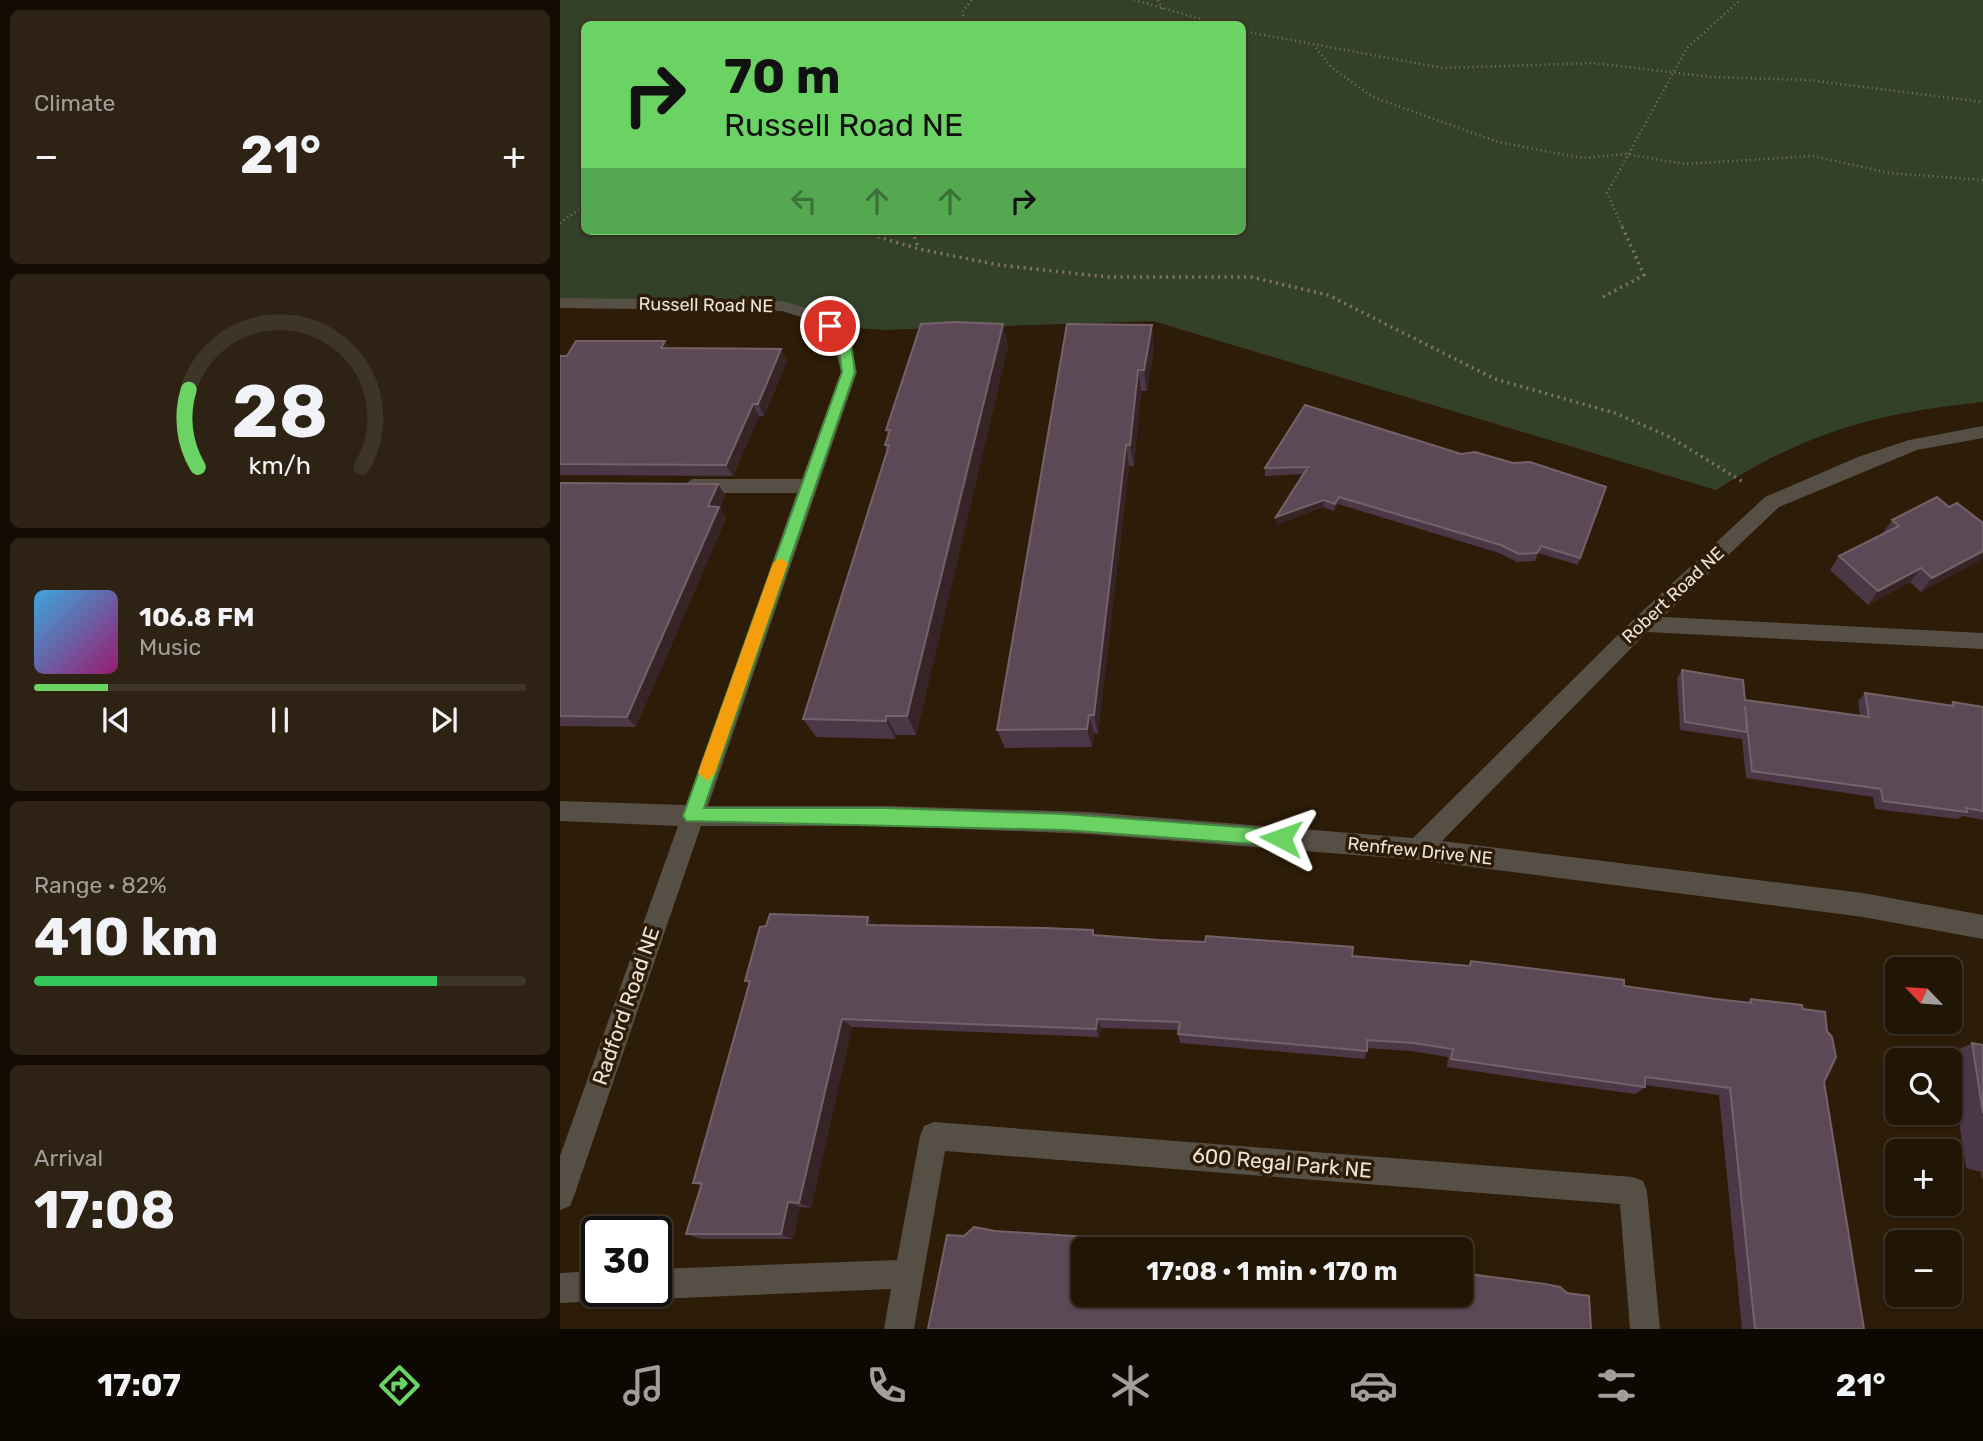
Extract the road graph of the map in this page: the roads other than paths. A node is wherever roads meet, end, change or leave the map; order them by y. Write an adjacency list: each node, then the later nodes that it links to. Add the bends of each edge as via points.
1 (560, 303): 4 (street, Russell Road NE, via 764,304 799,310 830,326 844,344 849,372)
2 (1983, 432): 5 (street, Robert Road NE, via 1915,444 1772,502)
3 (670, 485): 4 (street)
4 (807, 486): 8 (street, Russell Road NE)
5 (1642, 624): 6 (street); 9 (street, Robert Road NE)
6 (1983, 641)
7 (560, 811): 8 (street, Renfrew Drive NE)
8 (692, 816): 9 (street, Renfrew Drive NE, via 1089,823); 11 (street, Radford Road NE)
9 (1418, 849): 10 (street, Renfrew Drive NE, via 1863,905)
10 (1983, 927)
11 (560, 1196)
12 (908, 1274): 13 (street); 16 (street, 600 Regal Park NE); 17 (street, 600 Regal Park NE, via 934,1136 1633,1191)
13 (672, 1283)
14 (581, 1287): 15 (street)
15 (560, 1288)
16 (899, 1329)
17 (1645, 1329)

